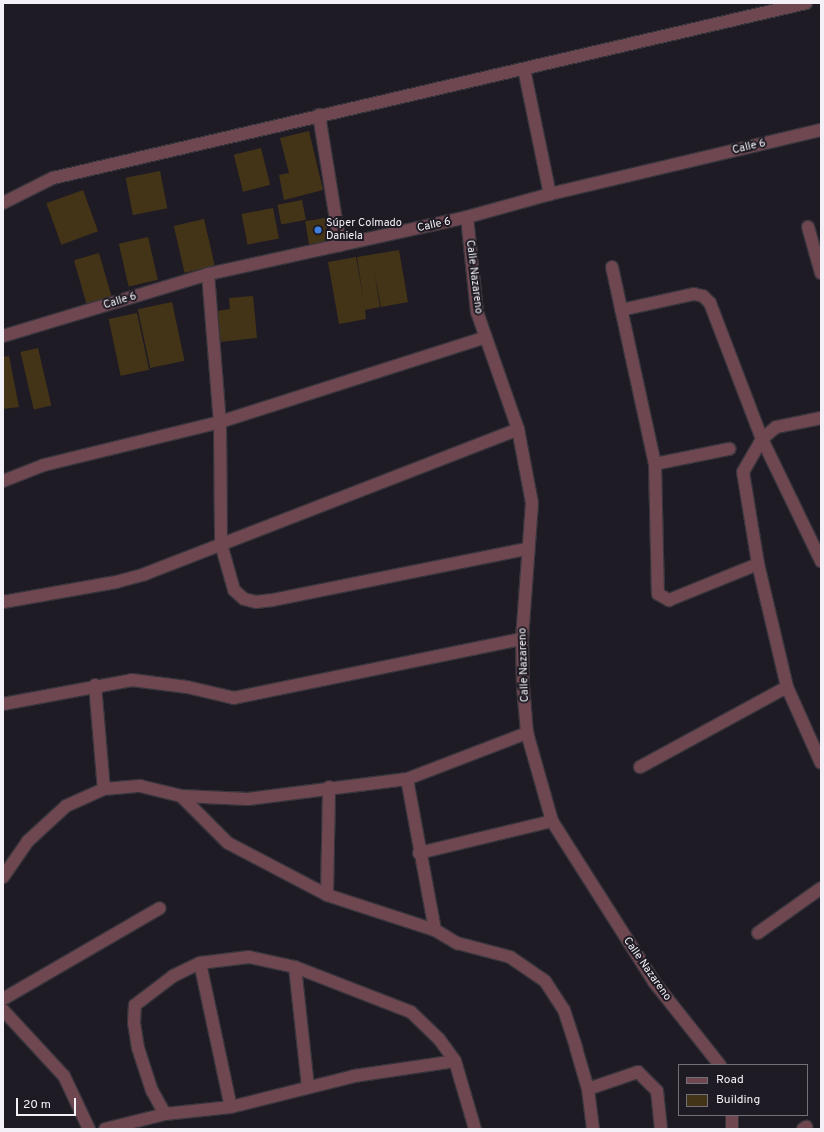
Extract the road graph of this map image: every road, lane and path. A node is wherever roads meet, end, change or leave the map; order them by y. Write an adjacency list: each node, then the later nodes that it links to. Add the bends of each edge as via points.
1 (806, 3): 2 (street)
2 (524, 69): 3 (street); 5 (street)
3 (318, 115): 6 (street, via 53,178); 9 (street)
4 (821, 130): 5 (street, Calle 6)
5 (550, 194): 7 (street, Calle 6)
6 (3, 203)
7 (467, 218): 9 (street, Calle 6); 15 (street, Calle Nazareno, via 477,312)
8 (808, 227): 11 (street)
9 (340, 245): 12 (street, Calle 6)
10 (612, 267): 13 (street)
11 (821, 273)
12 (208, 274): 14 (street, Calle 6); 17 (street)
13 (621, 310): 19 (street, via 694,294 703,296 710,303); 21 (street)
14 (3, 336)
15 (486, 337): 17 (street); 18 (street, Calle Nazareno)
16 (821, 418): 19 (street, via 776,427)
17 (220, 422): 22 (street, via 44,464); 23 (street)
18 (518, 429): 23 (street); 24 (street, Calle Nazareno, via 532,504)
19 (762, 439): 25 (street); 26 (street, via 743,472)
20 (729, 449): 21 (street)
21 (655, 464): 26 (street, via 658,594 663,599 669,600)
22 (3, 481)
23 (221, 544): 24 (street, via 234,590 244,599 256,602); 27 (street, via 116,582)
24 (527, 549): 28 (street, Calle Nazareno)
25 (821, 561)
26 (758, 564): 30 (street)
27 (3, 602)
28 (522, 639): 29 (street, via 234,698 187,687 132,680); 32 (street, Calle Nazareno)
29 (95, 685): 31 (street); 37 (street)
30 (787, 687): 33 (street); 34 (street)
31 (3, 704)
32 (527, 732): 35 (street); 39 (street, Calle Nazareno)
33 (821, 763)
34 (640, 766)
35 (407, 779): 36 (street); 40 (street)
36 (329, 787): 38 (street, via 248,799); 43 (street)
37 (104, 789): 38 (street, via 140,786); 41 (street, via 66,806 28,842)
38 (180, 796): 43 (street, via 228,843)
39 (552, 821): 40 (street); 52 (street, Calle Nazareno, via 654,982)
40 (419, 853): 45 (street)
41 (3, 876)
42 (821, 888): 46 (street)
43 (327, 896): 45 (street)
44 (160, 908): 49 (street)
45 (435, 930): 54 (street, via 457,943 510,957 545,981 564,1010)
46 (758, 933)
47 (200, 963): 48 (street, via 249,957); 55 (street); 56 (street, via 173,976 135,1005 134,1023 138,1048 152,1090)
48 (295, 966): 51 (street, via 411,1012 439,1039); 53 (street)
49 (3, 999)
50 (3, 1010): 59 (street, via 64,1076)
51 (455, 1061): 53 (street); 60 (street)
52 (719, 1064)
53 (308, 1086): 55 (street)
54 (588, 1089): 61 (street); 62 (street, via 638,1072 657,1091)
55 (231, 1107): 56 (street)
56 (165, 1114): 58 (street)
57 (732, 1116): 63 (street)
58 (112, 1128)
59 (89, 1129)
60 (475, 1129)
61 (593, 1129)
62 (661, 1129)
63 (732, 1129)

